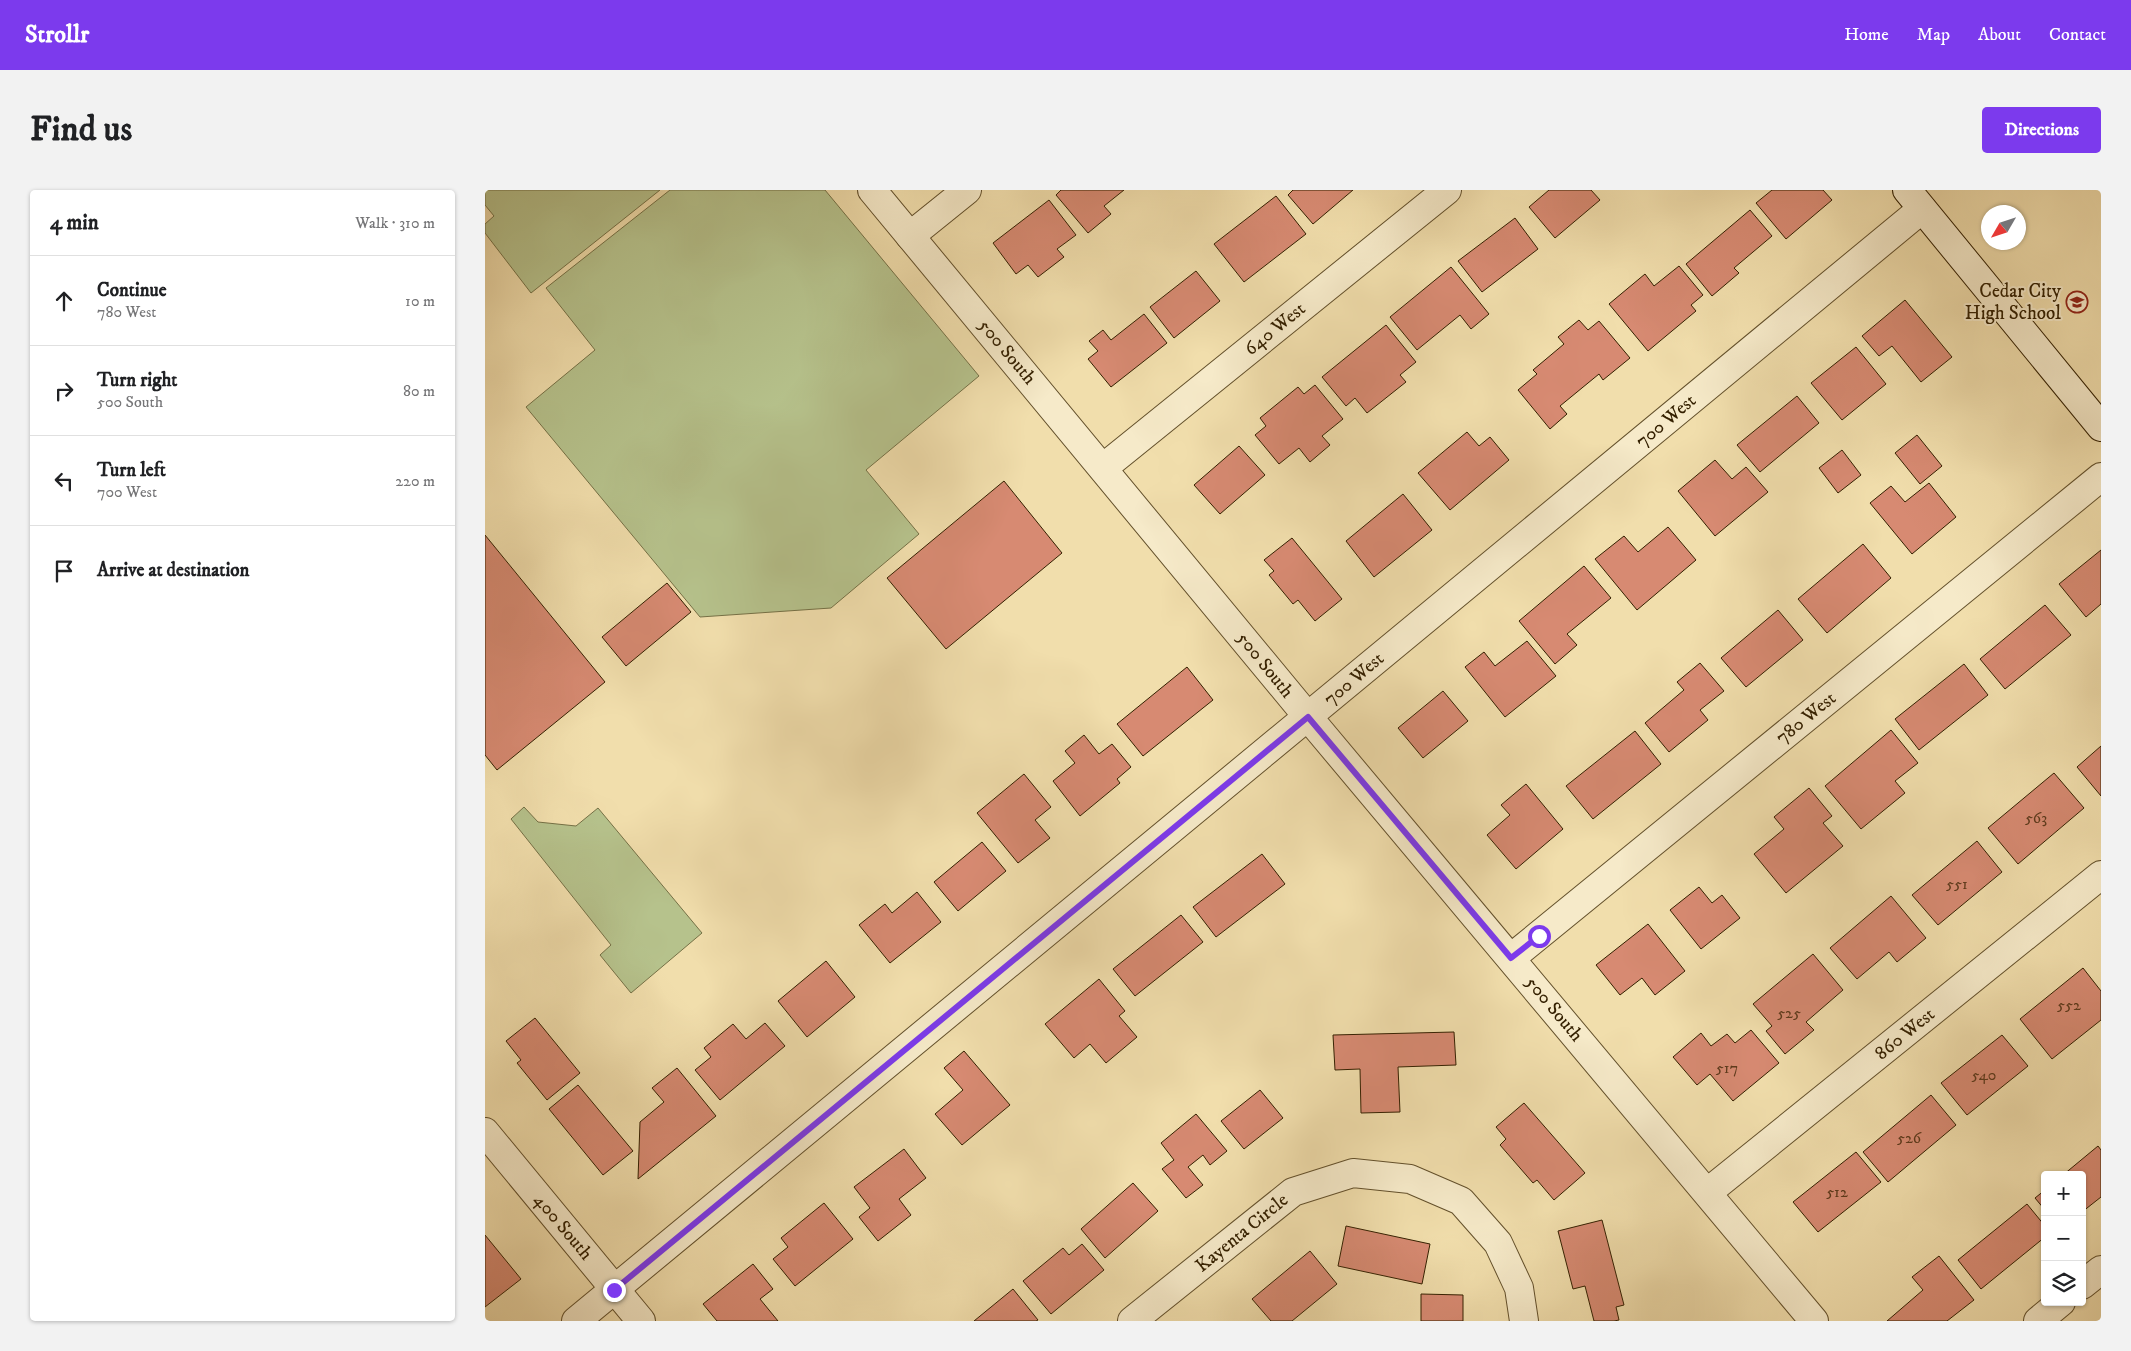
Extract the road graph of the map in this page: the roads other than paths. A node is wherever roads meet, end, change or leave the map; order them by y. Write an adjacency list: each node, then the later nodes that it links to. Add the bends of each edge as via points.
1 (872, 190): 5 (street, 500 South)
2 (967, 190): 5 (street)
3 (1447, 190): 7 (street, 640 West)
4 (1915, 199): 6 (street); 9 (street, 700 West)
5 (910, 236): 7 (street, 500 South)
6 (2101, 427)
7 (1103, 468): 9 (street, 500 South)
8 (2101, 477): 11 (street, 780 West)
9 (1308, 717): 11 (street, 500 South); 16 (street, 700 West)
10 (2101, 875): 13 (street, 860 West)
11 (1511, 958): 13 (street, 500 South)
12 (485, 1132): 16 (street, 400 South)
13 (1708, 1192): 22 (street, 500 South)
14 (2101, 1270): 15 (street)
15 (2086, 1282)
16 (614, 1290): 18 (street, 700 West); 19 (street, 400 South)
17 (2056, 1306): 23 (street)
18 (576, 1321)
19 (641, 1321)
20 (1133, 1321): 21 (street, Kayenta Circle, via 1293,1192 1353,1173 1410,1179 1461,1201 1498,1243 1519,1288)
21 (1524, 1321)
22 (1814, 1321)
23 (2039, 1321)

